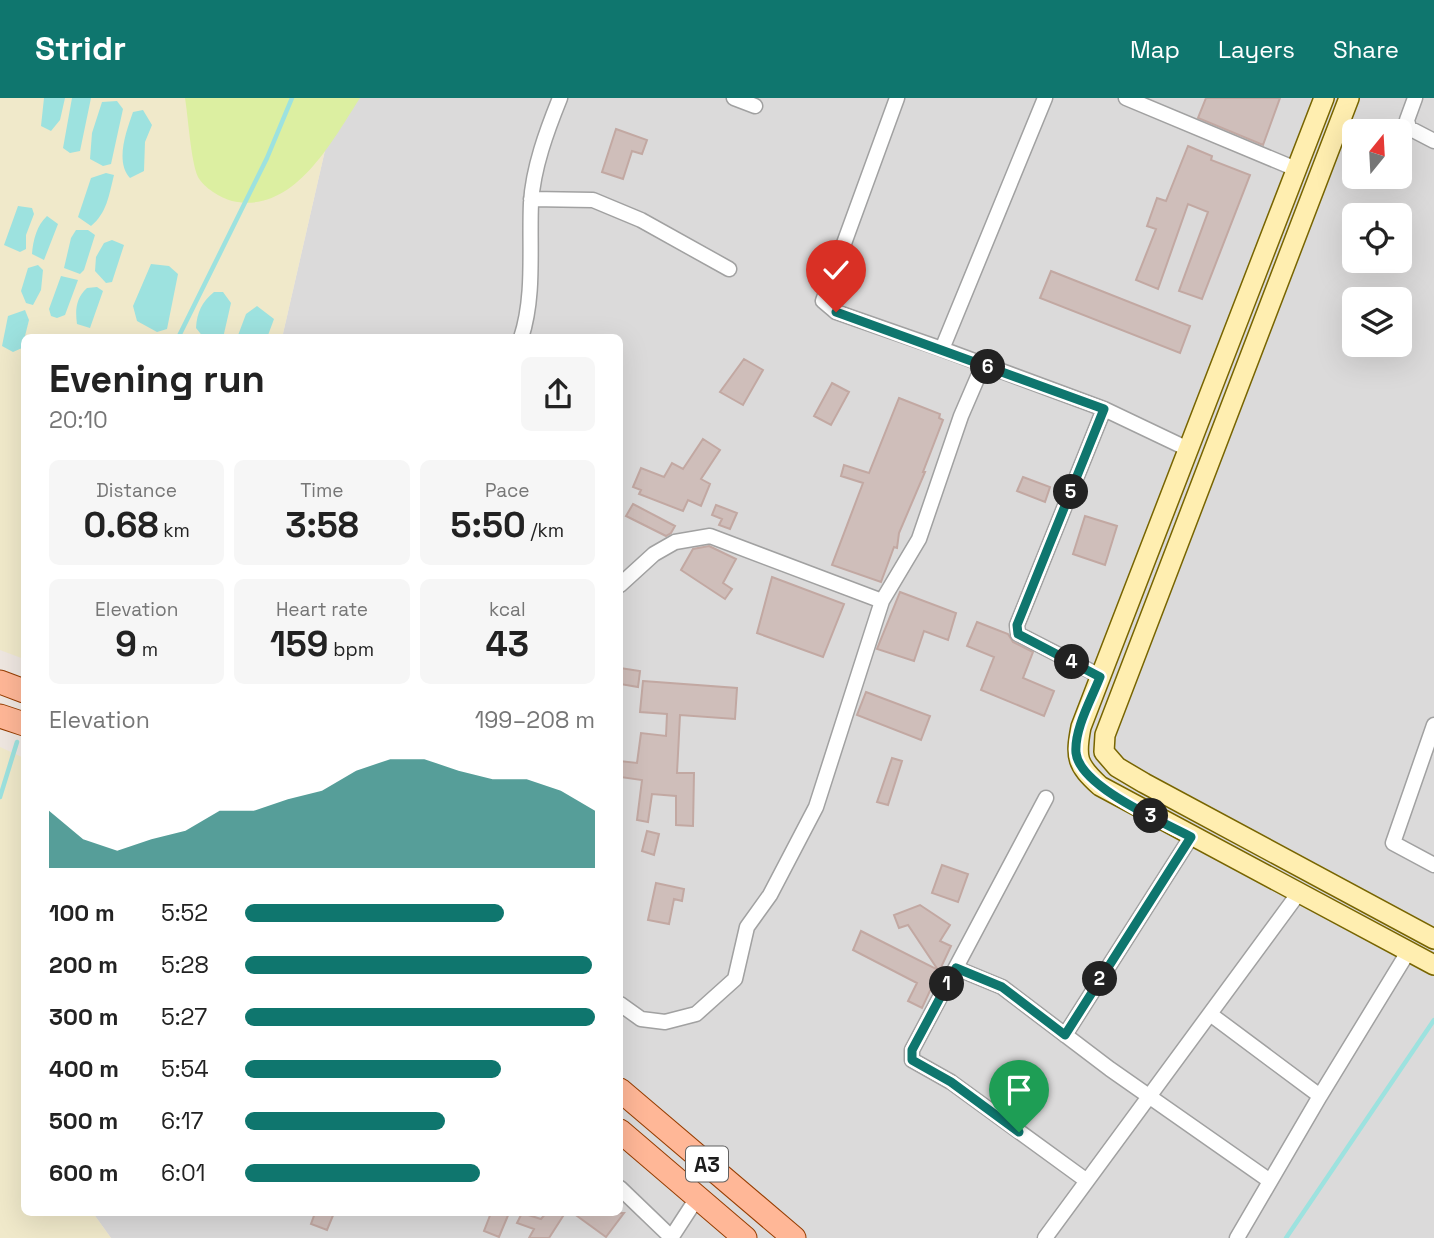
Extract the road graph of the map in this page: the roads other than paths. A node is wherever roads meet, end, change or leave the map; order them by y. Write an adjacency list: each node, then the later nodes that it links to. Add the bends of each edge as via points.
1 (560, 98): 12 (street)
2 (734, 98): 9 (street)
3 (897, 98): 15 (street, via 823,301 836,312)
4 (1045, 98): 15 (street)
5 (1126, 98): 11 (street)
6 (1324, 98): 11 (street)
7 (1349, 98): 28 (street, via 1105,735)
8 (1415, 98): 10 (street, via 1407,120 1409,128)
9 (755, 106)
10 (1434, 141)
11 (1296, 169): 18 (street)
12 (531, 199): 13 (street, via 593,200 641,220); 14 (street)
13 (729, 270)
14 (522, 334)
15 (942, 349): 16 (street)
16 (983, 365): 17 (street); 20 (street, via 919,538)
17 (1104, 409): 18 (street); 21 (street, via 1017,625 1018,634)
18 (1188, 449): 21 (street)
19 (623, 582): 20 (street, via 675,542 710,536)
20 (882, 601): 38 (street, via 816,807 771,895 747,927 736,979 696,1014 665,1022 641,1019)
21 (1100, 677): 29 (street)
22 (0, 682): 23 (main road)
23 (21, 690)
24 (0, 716): 25 (main road)
25 (21, 723)
26 (1434, 725): 27 (street)
27 (1431, 742): 32 (street, via 1393,843)
28 (1104, 752): 29 (street); 34 (street, via 1135,778)
29 (1076, 753): 31 (street, via 1083,771 1100,786)
30 (1046, 798): 37 (street)
31 (1191, 837): 33 (street); 40 (street)
32 (1434, 865)
33 (1298, 894): 35 (street); 39 (street)
34 (1434, 939)
35 (1408, 952): 36 (street); 42 (street)
36 (1434, 965)
37 (956, 968): 40 (street, via 1002,987); 45 (street, via 912,1050 912,1060 951,1082)
38 (623, 1006)
39 (1210, 1014): 42 (street); 43 (street)
40 (1065, 1035): 43 (street)
41 (623, 1093): 51 (main road, A3)
42 (1320, 1096): 46 (street)
43 (1149, 1097): 45 (street); 46 (street)
44 (623, 1133): 48 (main road, A3)
45 (1087, 1181): 52 (street)
46 (1270, 1181): 53 (street)
47 (623, 1191): 49 (street)
48 (697, 1198): 49 (street); 50 (main road, A3)
49 (672, 1238)
50 (745, 1238)
51 (794, 1238)
52 (1045, 1238)
53 (1237, 1238)

